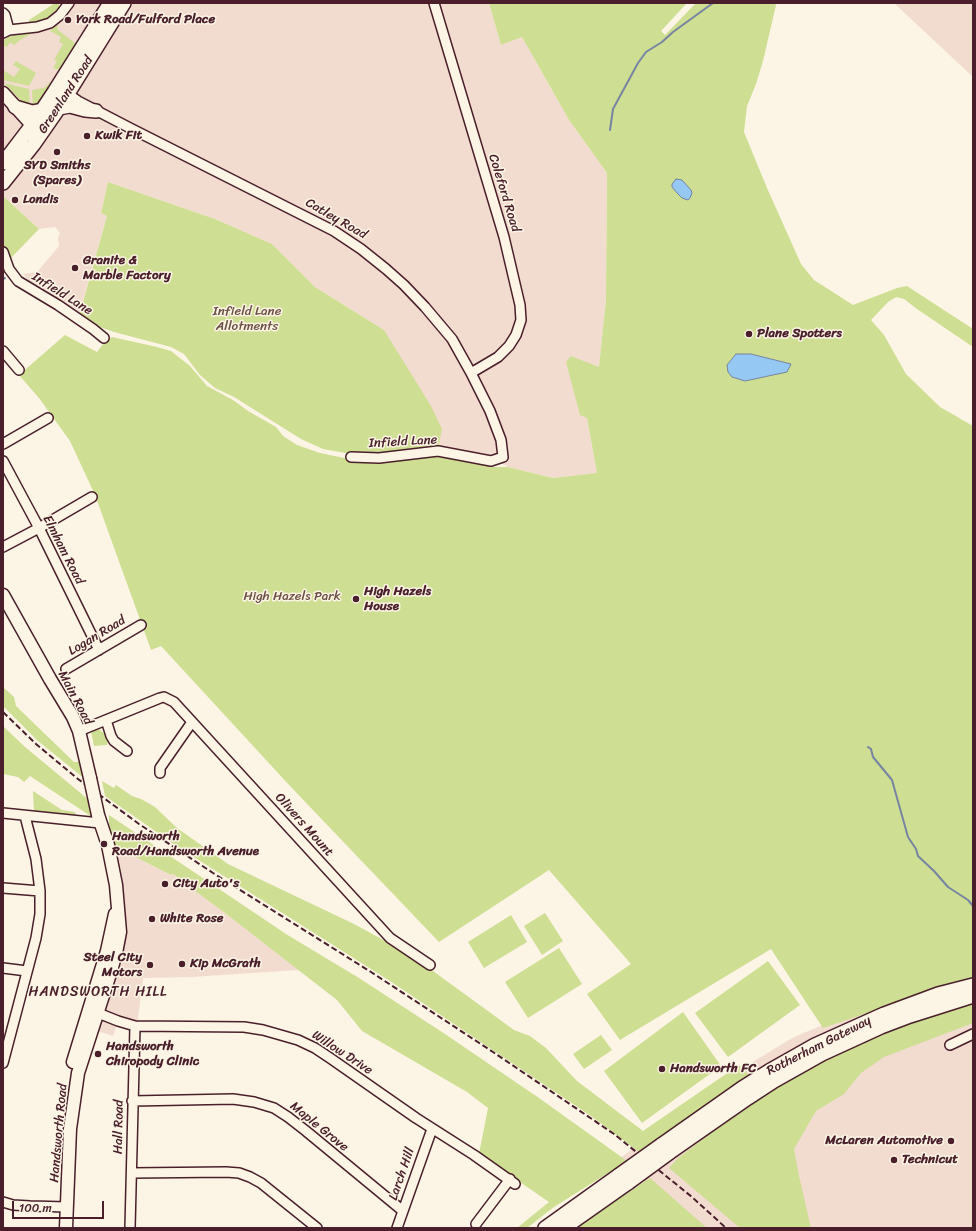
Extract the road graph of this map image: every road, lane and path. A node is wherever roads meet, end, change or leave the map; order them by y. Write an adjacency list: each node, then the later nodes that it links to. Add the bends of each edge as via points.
1 (110, 3): 7 (highway, Greenland Road)
2 (124, 3): 9 (highway, Greenland Road)
3 (434, 3): 23 (street, Coleford Road, via 504,236 520,305 521,320 509,346 498,357)
4 (67, 4): 6 (street, via 60,15 50,22)
5 (3, 12): 6 (street)
6 (6, 32)
7 (62, 80): 9 (highway); 12 (highway, Greenland Road)
8 (3, 93): 10 (main road)
9 (68, 94): 11 (highway, Greenland Road); 12 (highway, via 57,96); 13 (street, Catley Road)
10 (15, 107): 12 (highway, via 32,112); 14 (main road)
11 (59, 108): 13 (highway, via 70,106); 14 (highway, via 42,123); 15 (highway, Greenland Road)
12 (42, 110): 14 (highway, Greenland Road)
13 (96, 111): 23 (street, Catley Road, via 334,231 361,249 404,285 425,307 452,339)
14 (32, 125): 15 (highway); 16 (highway, Greenland Road)
15 (34, 144): 17 (highway, Greenland Road)
16 (3, 163)
17 (3, 183)
18 (3, 252): 19 (street)
19 (6, 270): 20 (street, Infield Lane, via 18,281 58,305)
20 (104, 338)
21 (3, 352): 22 (street)
22 (19, 370)
23 (471, 373): 27 (street, Catley Road, via 490,411 501,440)
24 (48, 418): 25 (street)
25 (3, 444)
26 (351, 457): 27 (street, Infield Lane, via 379,458 438,452 491,461)
27 (504, 457)
28 (3, 461): 30 (street, Elmham Road)
29 (92, 497): 30 (street)
30 (38, 528): 31 (street); 34 (street, Elmham Road)
31 (3, 547)
32 (3, 595): 38 (main road, Main Road)
33 (141, 625): 34 (street, Logan Road)
34 (99, 650): 35 (street, Logan Road)
35 (66, 669)
36 (106, 720): 37 (street, Olivers Mount, via 164,697 174,702); 38 (street); 39 (street, via 114,741)
37 (192, 722): 40 (street, via 160,768); 46 (street, Olivers Mount, via 390,938)
38 (79, 730): 43 (main road, Main Road, bridge)
39 (128, 751)
40 (160, 773)
41 (3, 813): 42 (street)
42 (25, 816): 43 (street); 45 (street, via 36,859)
43 (99, 819): 51 (main road, Handsworth Road, via 111,858 120,924 116,953)
44 (3, 888): 45 (street)
45 (40, 891): 48 (street, via 40,914)
46 (430, 965)
47 (3, 968): 48 (street)
48 (27, 971): 56 (street)
49 (973, 985): 59 (highway, Rotherham Gateway, via 938,994 884,1014 815,1046 764,1074)
50 (973, 996): 59 (highway, Rotherham Gateway, via 881,1027 822,1054)
51 (94, 1011): 52 (street, Willow Drive); 63 (main road, Handsworth Road, via 73,1100)
52 (135, 1026): 57 (street, Hall Road); 58 (street, Willow Drive, via 244,1027 292,1038 330,1058)
53 (971, 1035): 54 (street); 55 (street)
54 (950, 1045)
55 (973, 1046)
56 (3, 1063)
57 (132, 1101): 60 (street, Hall Road); 64 (street, Maple Grove, via 233,1099 274,1108 296,1123)
58 (432, 1129): 64 (street, Larch Hill); 65 (street, Willow Drive, via 512,1182)
59 (665, 1149): 61 (highway, Rotherham Gateway, bridge)
60 (132, 1173): 68 (street, Hall Road); 69 (street, via 239,1173 262,1183)
61 (624, 1179): 71 (highway); 72 (highway)
62 (3, 1202): 63 (street, via 25,1206)
63 (64, 1207): 66 (main road, Handsworth Road); 67 (main road, Handsworth Road)
64 (403, 1211): 70 (street, Larch Hill)
65 (476, 1224)
66 (59, 1228)
67 (66, 1228)
68 (130, 1228)
69 (318, 1228)
70 (397, 1228)
71 (546, 1228)
72 (564, 1228)

